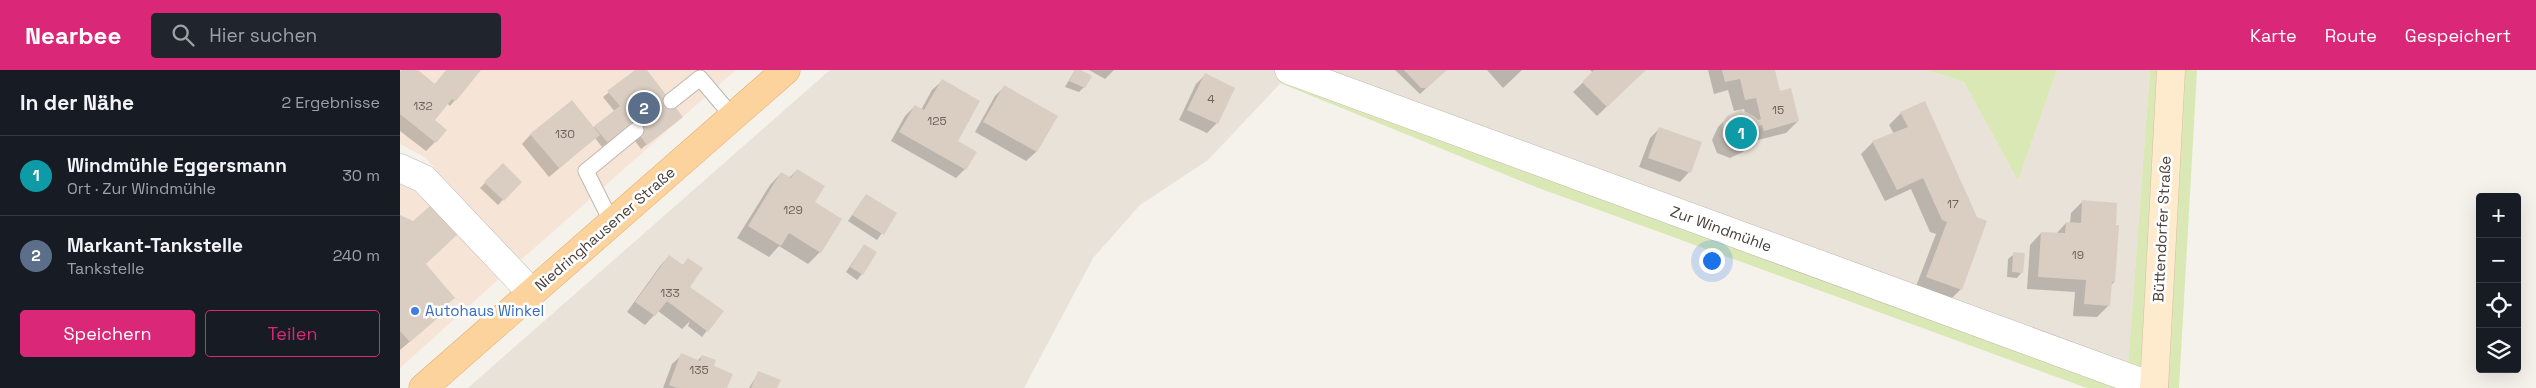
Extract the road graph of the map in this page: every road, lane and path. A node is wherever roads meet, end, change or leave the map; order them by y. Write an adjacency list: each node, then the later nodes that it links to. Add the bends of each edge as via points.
1 (786, 70): 5 (main road, Niedringhausener Straße)
2 (2171, 70): 10 (street, Büttendorfer Straße)
3 (1303, 73): 10 (street, Zur Windmühle)
4 (671, 101): 5 (lane, via 700,78)
5 (733, 117): 8 (main road, Niedringhausener Straße)
6 (636, 130): 8 (lane, via 586,171)
7 (400, 168): 9 (street, via 424,180)
8 (612, 223): 9 (main road, Niedringhausener Straße)
9 (532, 293): 11 (main road, Niedringhausener Straße)
10 (2154, 387)
11 (423, 388)

